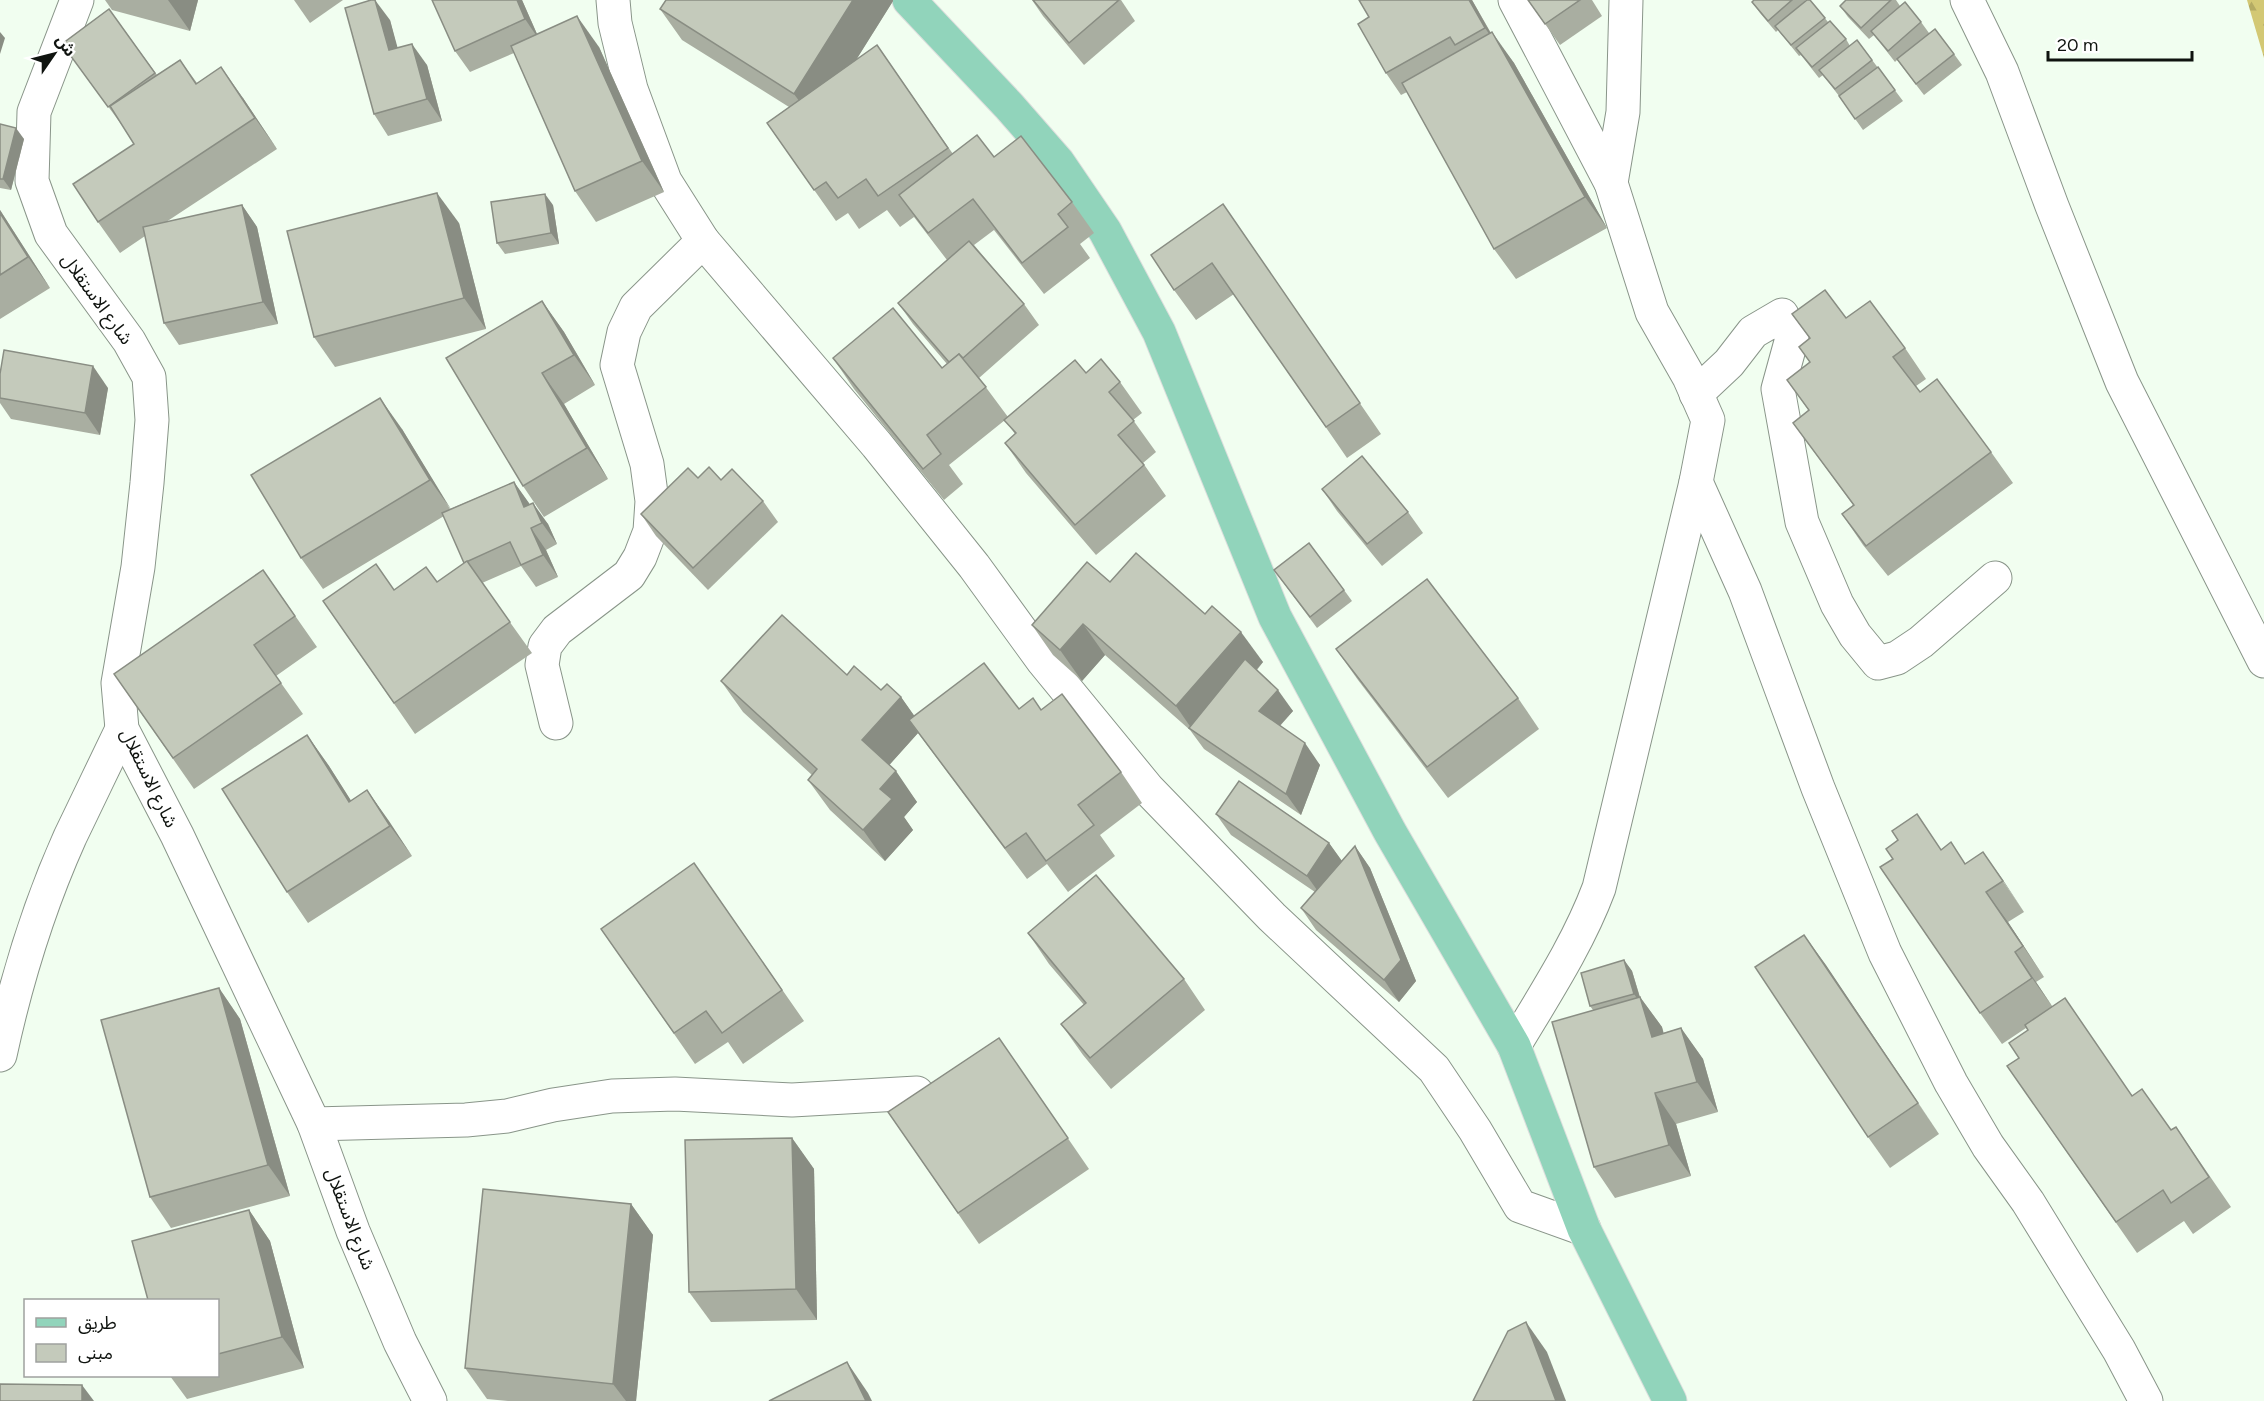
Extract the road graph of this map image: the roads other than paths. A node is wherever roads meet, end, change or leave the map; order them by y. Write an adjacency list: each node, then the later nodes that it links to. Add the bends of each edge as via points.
1 (76, 0): 14 (street, شارع الاستقلال, via 34,112 32,181 51,234 129,341 149,377 152,420 147,483 138,567 118,683)
2 (613, 0): 8 (street, via 631,89 665,181)
3 (909, 0): 15 (main road, via 1058,162 1105,231 1159,332 1275,617 1390,832)
4 (1515, 0): 7 (street)
5 (1626, 0): 7 (street, via 1623,112)
6 (1967, 0): 12 (street, via 2002,72 2122,382)
7 (1611, 183): 9 (street, via 1652,312)
8 (703, 241): 13 (street, via 636,307 624,332 617,365 647,464 652,501 650,531 629,575 557,630 545,646 542,665); 19 (street, via 877,445 974,566 1043,661 1148,789 1272,917 1434,1069 1476,1130 1520,1206)
9 (1696, 394): 10 (street, via 1708,420); 11 (street, via 1729,363 1753,332 1782,315 1792,338 1778,388 1802,522 1837,604 1878,663 1897,658 1921,642)
10 (1696, 482): 15 (street, via 1599,888 1563,964); 22 (street, via 1745,591 1885,953 1951,1083 2119,1350)
11 (1995, 578)
12 (2264, 661)
13 (556, 723)
14 (122, 729): 16 (street, via 70,838 34,929); 18 (street, شارع الاستقلال)
15 (1514, 1046): 19 (main road)
16 (0, 1055)
17 (918, 1093): 18 (street, via 792,1100 675,1094 612,1096 466,1120)
18 (314, 1124): 20 (street, شارع الاستقلال, via 353,1231)
19 (1584, 1229): 21 (main road)
20 (430, 1401)
21 (1670, 1401)
22 (2146, 1401)

